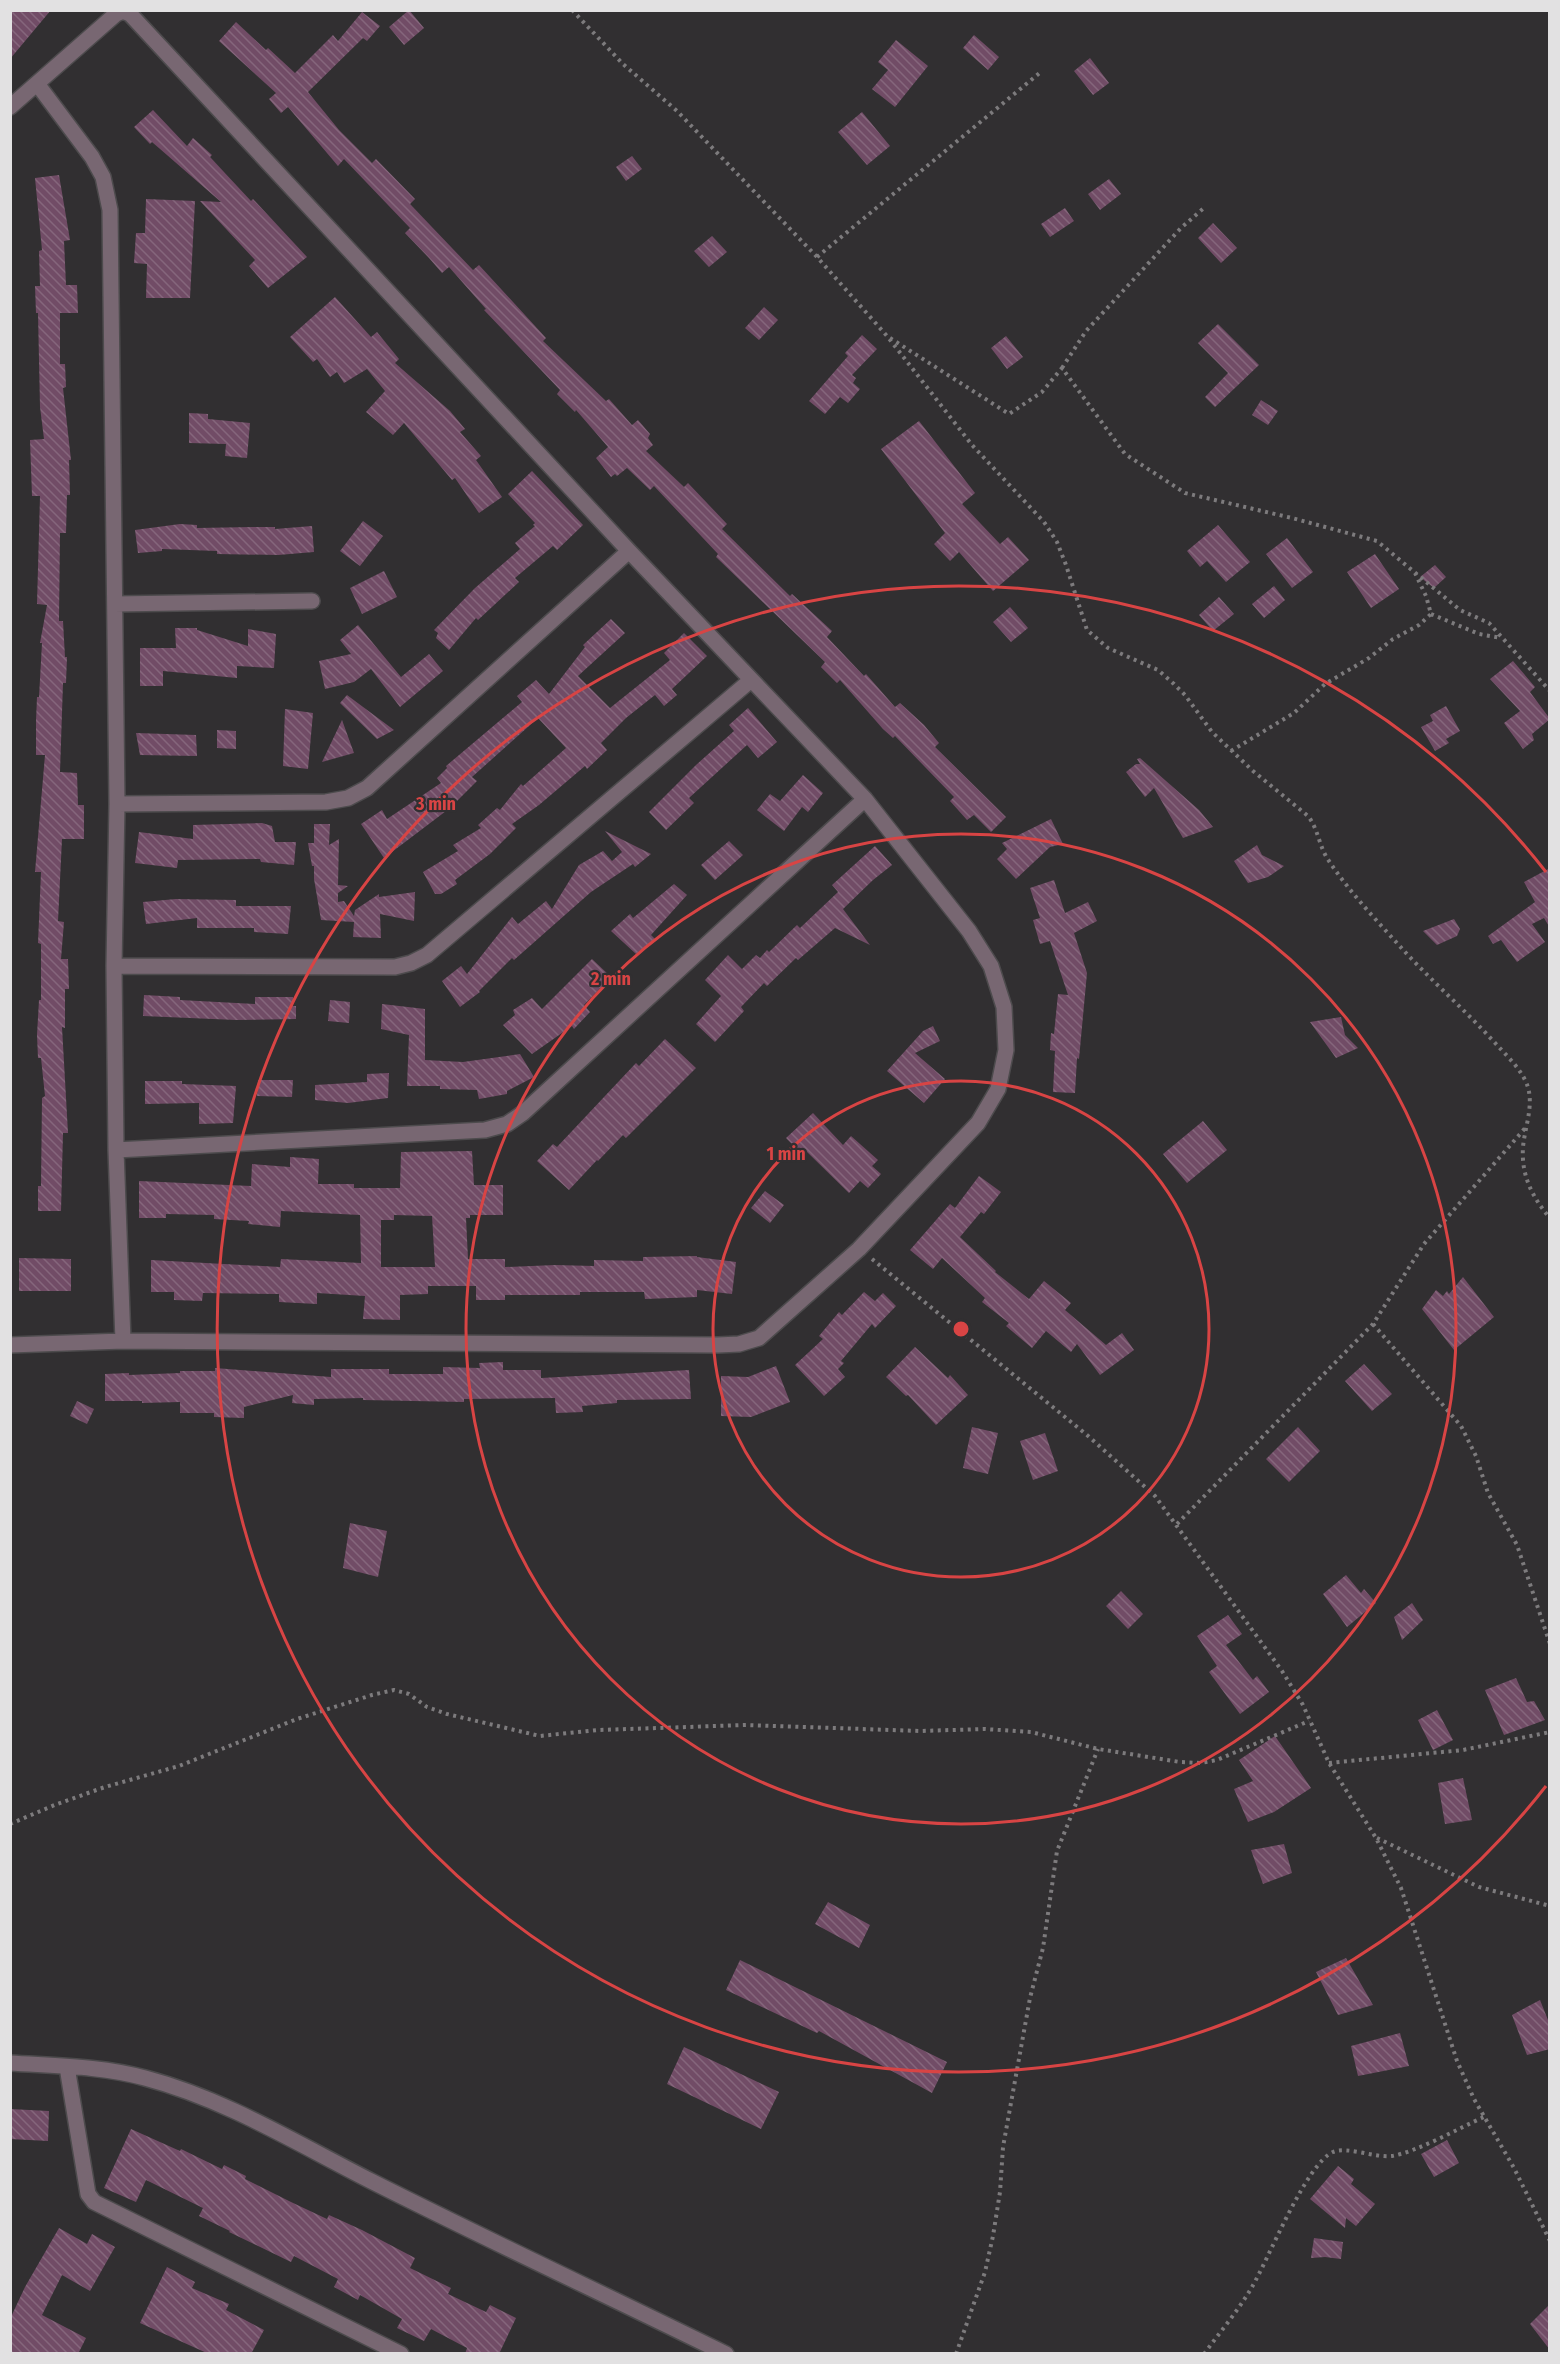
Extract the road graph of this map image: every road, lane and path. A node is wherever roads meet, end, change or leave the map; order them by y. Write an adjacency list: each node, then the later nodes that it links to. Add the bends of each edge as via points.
1 (572, 10): 6 (path, via 623,64 677,111)
2 (1042, 71): 6 (path)
3 (38, 85): 4 (street); 9 (street, via 116,14 130,14); 12 (street, via 92,157 108,194)
4 (10, 107)
5 (1205, 207): 8 (path, via 1086,331)
6 (817, 257): 7 (path)
7 (887, 336): 8 (path, via 1009,414 1042,392); 17 (path, via 972,445 1044,522 1066,565 1086,630 1108,648 1158,670 1185,695)
8 (1062, 368): 10 (path, via 1125,454 1185,493 1377,541)
9 (628, 551): 15 (street); 19 (street, via 367,788 348,798 326,802)
10 (1414, 572): 13 (path); 14 (path, via 1460,610 1489,623)
11 (312, 602): 12 (street)
12 (115, 604): 19 (street)
13 (1431, 614): 14 (path, via 1479,634); 17 (path, via 1324,684 1294,713)
14 (1502, 638): 16 (path)
15 (751, 680): 18 (street); 20 (street, via 427,955 411,963 395,967)
16 (1550, 691)
17 (1231, 751): 21 (path, via 1308,816 1326,857 1353,892 1518,1068 1530,1097)
18 (865, 800): 22 (street, via 507,1124 485,1130); 24 (street, via 969,931 991,966 1004,1006 1006,1050 998,1089 978,1123)
19 (117, 804): 20 (street)
20 (114, 966): 22 (street)
21 (1527, 1125): 23 (path, via 1523,1147 1528,1184 1535,1201); 25 (path, via 1424,1244)
22 (116, 1150): 26 (street)
23 (1550, 1218)
24 (859, 1249): 26 (street, via 759,1338 739,1344); 28 (path, via 1117,1461 1155,1496)
25 (1373, 1324): 28 (path); 29 (path, via 1469,1439 1488,1493 1517,1545)
26 (123, 1341): 27 (street)
27 (10, 1345)
28 (1177, 1524): 30 (path, via 1282,1671)
29 (1550, 1644)
30 (1309, 1721): 32 (path, via 1217,1760 1200,1763); 33 (path)
31 (1550, 1732): 33 (path, via 1463,1750)
32 (1098, 1749): 34 (path, via 1031,1732 984,1729 911,1731 746,1725 540,1736 447,1714 394,1690 297,1719 195,1760 105,1787); 43 (path, via 1057,1851 1043,1948 1029,1998 1003,2146 993,2236 985,2272)
33 (1329, 1763): 35 (path)
34 (10, 1824)
35 (1376, 1838): 36 (path, via 1479,1887); 39 (path, via 1401,1888 1457,2061)
36 (1550, 1906)
37 (10, 2063): 38 (street)
38 (67, 2067): 41 (street, via 88,2194 94,2202); 42 (street, via 144,2078 188,2092)
39 (1484, 2117): 40 (path); 44 (path, via 1405,2153 1373,2156 1335,2151 1323,2159 1312,2172 1248,2295)
40 (1550, 2241)
41 (401, 2354)
42 (726, 2354)
43 (956, 2354)
44 (1204, 2354)

